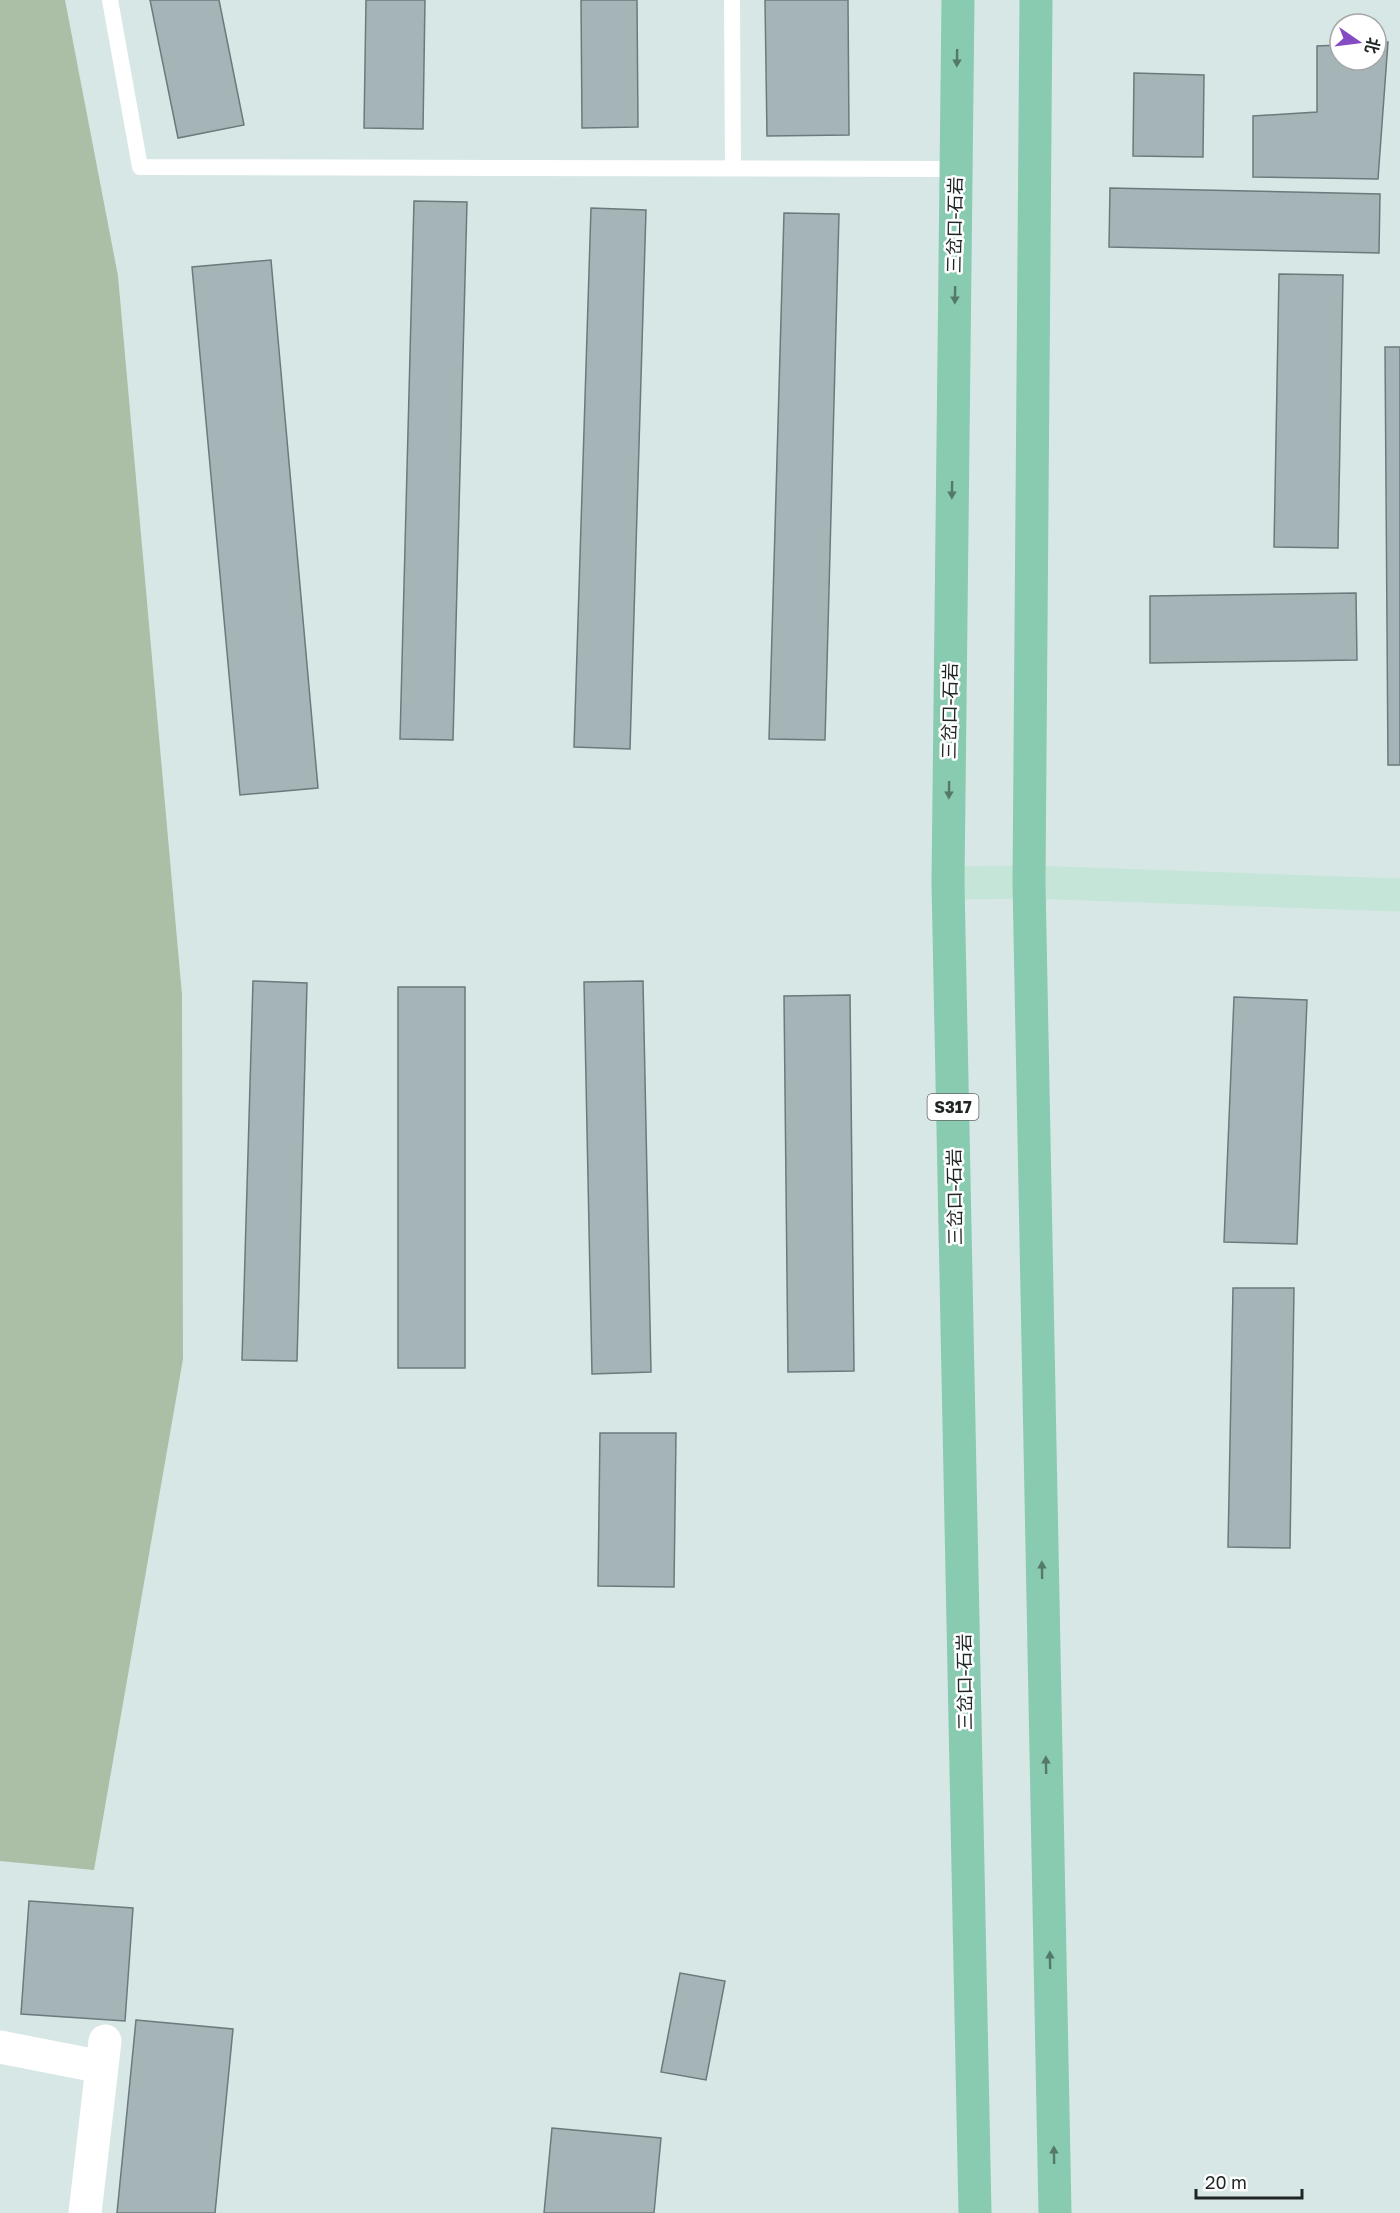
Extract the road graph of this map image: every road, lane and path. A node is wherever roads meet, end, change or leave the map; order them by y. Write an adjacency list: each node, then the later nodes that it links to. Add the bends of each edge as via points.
1 (110, 0): 5 (lane, via 140,167)
2 (732, 0): 5 (lane)
3 (958, 0): 6 (main road, 三岔口-石岩 / S317, one-way to 6)
4 (1036, 0): 7 (main road)
5 (733, 168): 6 (lane)
6 (956, 169): 8 (main road, 三岔口-石岩 / S317, one-way to 8)
7 (1029, 882): 8 (street); 9 (street); 13 (main road, one-way to 7)
8 (948, 883): 12 (main road, 三岔口-石岩 / S317)
9 (1400, 894)
10 (0, 2047): 11 (street, via 104,2054)
11 (85, 2213)
12 (975, 2213)
13 (1055, 2213)

